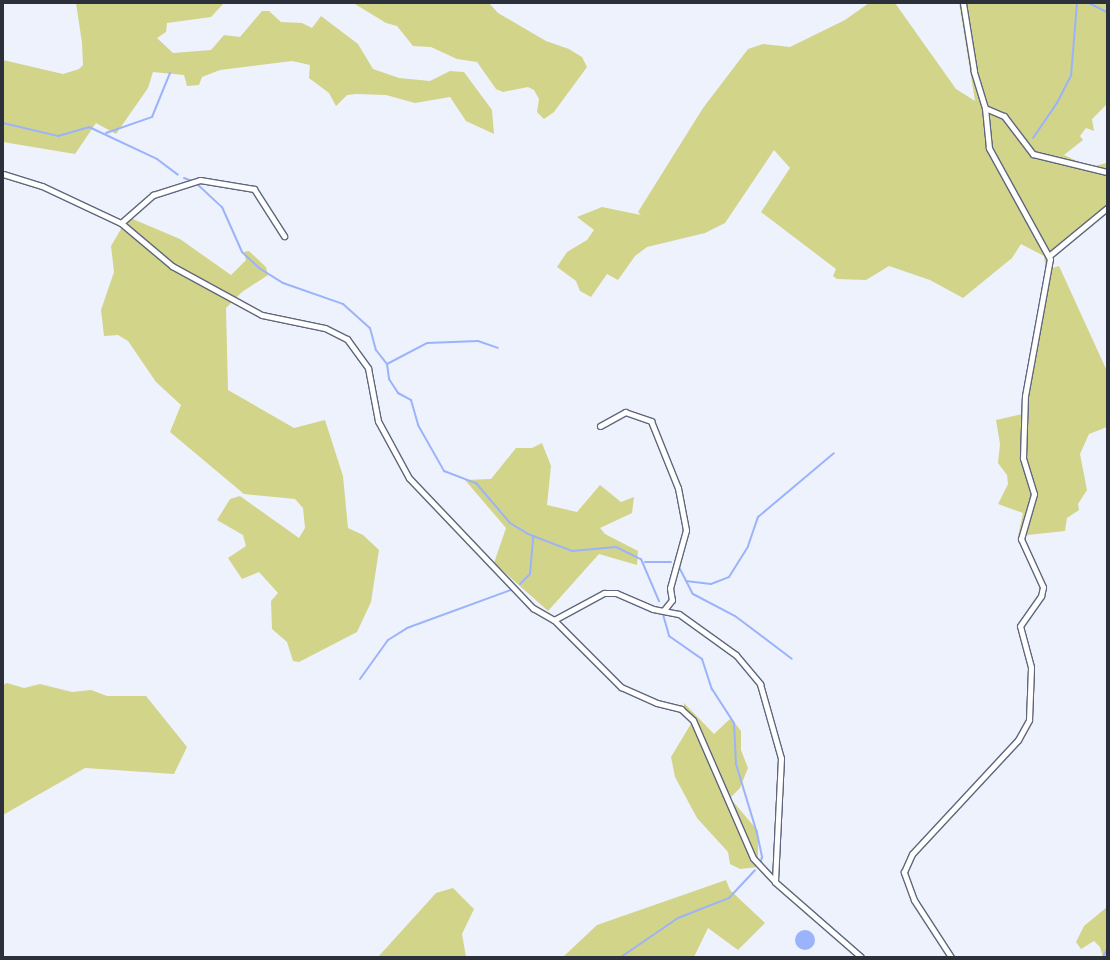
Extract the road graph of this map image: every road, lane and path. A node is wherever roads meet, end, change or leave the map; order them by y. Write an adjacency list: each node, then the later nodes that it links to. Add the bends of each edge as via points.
1 (963, 3): 2 (street, via 974,71)
2 (985, 108): 3 (street, via 1004,116 1033,154); 8 (street, via 989,148 998,169)
3 (1107, 172)
4 (3, 174): 6 (street, via 42,186)
5 (1107, 208): 8 (street)
6 (121, 223): 7 (street, via 153,195 200,180 254,189); 11 (street, via 172,266 226,297 273,319 332,331 354,345 368,368 378,422 409,478 521,599)
7 (284, 236)
8 (1050, 255): 14 (street, via 1037,347 1025,396 1023,458 1034,494 1020,539 1043,587 1041,596 1020,626 1031,667 1029,720 1018,740 912,854 904,872 914,900)
9 (600, 426): 10 (street, via 625,412 651,421 678,488 686,530 670,588 672,600)
10 (664, 610): 11 (street, via 611,592); 12 (street, via 684,617 728,647 760,684 782,767 778,790)
11 (554, 620): 12 (street, via 621,687 657,703 681,709 693,720 753,858)
12 (775, 882): 13 (street)
13 (860, 957)
14 (951, 957)

